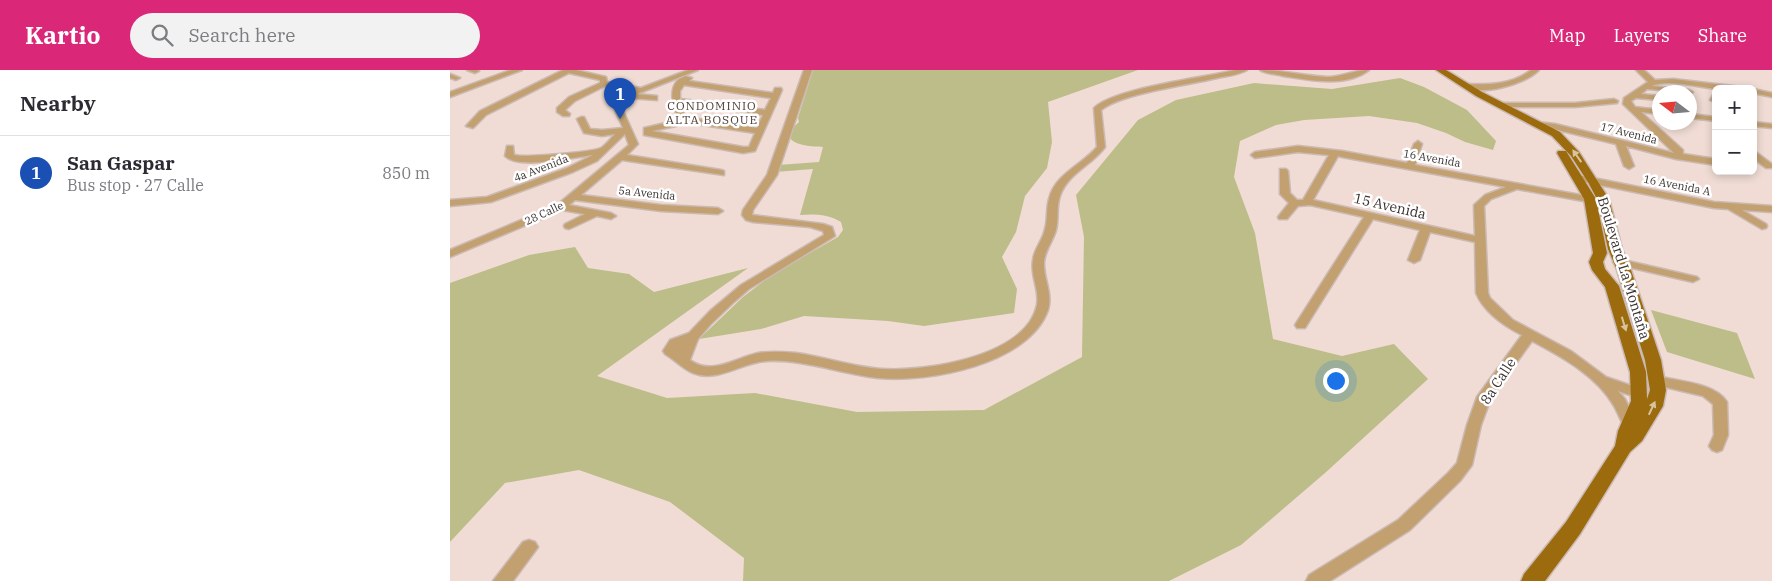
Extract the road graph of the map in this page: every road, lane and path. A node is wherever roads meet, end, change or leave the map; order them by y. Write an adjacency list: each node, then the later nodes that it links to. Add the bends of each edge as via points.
1 (518, 70): 25 (street)
2 (569, 70): 18 (street, via 603,79); 43 (street, via 482,113)
3 (694, 70): 22 (street)
4 (808, 70): 5 (street, via 772,175 747,215 753,219 822,227 828,229 830,236 745,287 695,335 679,340 671,347 670,351 692,367 706,371 722,370 752,359 784,356 890,374 941,369 997,353 1015,344 1031,329 1042,307 1044,288 1039,259 1051,227 1054,196 1063,180 1102,146 1096,110 1105,103 1146,90)
5 (1243, 70)
6 (1264, 70): 12 (street)
7 (1310, 70): 12 (street)
8 (1365, 70): 12 (street, via 1344,78)
9 (1640, 70): 16 (street)
10 (1539, 71): 24 (street, via 1526,83)
11 (1676, 71): 17 (street)
12 (1297, 75)
13 (1444, 75): 24 (main road, Boulevard La Montaña); 34 (main road, Boulevard La Montaña)
14 (688, 78): 15 (street)
15 (680, 82): 31 (street, via 677,86); 36 (street, via 776,93)
16 (1653, 82): 17 (street); 20 (street)
17 (1691, 83): 19 (street)
18 (601, 85): 22 (street); 26 (street); 37 (street, via 562,106 560,110)
19 (1712, 86)
20 (1645, 87): 21 (street); 27 (street)
21 (1652, 88)
22 (641, 90): 26 (street)
23 (1757, 92): 28 (street)
24 (1484, 93): 34 (main road, Boulevard La Montaña); 34 (street, via 1482,97)
25 (450, 95)
26 (628, 95): 30 (street); 47 (street, via 616,103)
27 (1633, 95): 29 (street); 33 (street, via 1627,100)
28 (1772, 95)
29 (1652, 97)
30 (654, 98)
31 (678, 100): 36 (street); 40 (street)
32 (1614, 102): 34 (street)
33 (1632, 109): 35 (street); 55 (street, via 1678,149 1680,152)
34 (1514, 111): 45 (main road, Boulevard La Montaña)
35 (1652, 111)
36 (769, 113): 46 (street)
37 (566, 114)
38 (1697, 117): 41 (street)
39 (581, 119): 47 (street, via 587,131)
40 (686, 119): 46 (street); 47 (street); 48 (street, via 674,126)
41 (1712, 119)
42 (1757, 124): 44 (street)
43 (470, 126)
44 (1772, 126)
45 (1538, 127): 49 (street, 17 Avenida); 64 (main road, Boulevard La Montaña, via 1555,142); 65 (main road, Boulevard La Montaña, one-way to 45, via 1563,139)
46 (761, 131): 48 (street, via 754,148 748,150)
47 (629, 132): 48 (street); 52 (street, 4a Avenida); 56 (street, 28 Calle, via 634,144)
48 (647, 133)
49 (1620, 142): 55 (street, 17 Avenida); 60 (street)
50 (1418, 144): 59 (street)
51 (510, 148): 52 (street, via 509,156 526,159)
52 (602, 151): 72 (street, 4a Avenida, via 582,165 498,197)
53 (1335, 153): 54 (street, 16 Avenida, via 1298,149); 59 (street, 16 Avenida); 69 (street)
54 (1255, 154)
55 (1676, 156): 58 (street, 17 Avenida)
56 (621, 157): 63 (street); 67 (street, 28 Calle)
57 (1757, 157): 61 (street)
58 (1712, 161)
59 (1410, 166): 66 (street, 16 Avenida)
60 (1628, 166)
61 (1769, 168)
62 (1283, 171): 70 (street, via 1285,194)
63 (722, 173)
64 (1578, 178): 65 (street, 16 Avenida A); 68 (main road, Boulevard La Montaña)
65 (1594, 182): 71 (main road, Boulevard La Montaña); 74 (street, 16 Avenida A)
66 (1518, 186): 68 (street, 16 Avenida); 84 (street, via 1482,201)
67 (573, 197): 73 (street, 28 Calle); 76 (street, 5a Avenida)
68 (1590, 199): 71 (street, 16 Avenida); 86 (main road, Boulevard La Montaña)
69 (1307, 201): 70 (street, 15 Avenida); 79 (street, 15 Avenida)
70 (1295, 202): 80 (street)
71 (1604, 202): 88 (main road, Boulevard La Montaña)
72 (450, 203)
73 (561, 207): 77 (street); 85 (street, 28 Calle)
74 (1732, 207): 75 (street, 16 Avenida A); 82 (street)
75 (1772, 209)
76 (718, 211)
77 (596, 213): 78 (street); 81 (street)
78 (610, 216)
79 (1370, 216): 83 (street, 15 Avenida); 92 (street)
80 (1282, 217)
81 (569, 226)
82 (1762, 226)
83 (1426, 229): 84 (street, 15 Avenida); 87 (street)
84 (1479, 240): 93 (street, via 1485,300 1509,323)
85 (450, 254)
86 (1599, 256): 88 (main road, via 1612,257); 89 (main road, via 1590,255 1584,260 1593,272)
87 (1414, 260)
88 (1619, 262): 90 (street); 91 (main road, Boulevard La Montaña)
89 (1607, 279): 91 (main road); 96 (main road, Boulevard La Montaña, one-way to 96, via 1636,362)
90 (1694, 279)
91 (1626, 280): 95 (main road, Boulevard La Montaña)
92 (1301, 325)
93 (1529, 335): 94 (street, via 1566,354); 102 (street, 8a Calle, via 1484,397 1464,465 1454,477 1404,525)
94 (1599, 378): 96 (street); 97 (street, via 1620,403)
95 (1657, 381): 98 (street, via 1707,392 1720,402 1721,435); 99 (main road, Boulevard La Montaña, one-way to 95, via 1636,436 1654,406)
96 (1639, 393): 97 (main road, Boulevard La Montaña)
97 (1630, 424): 99 (main road, Boulevard La Montaña)
98 (1717, 446)
99 (1624, 447): 103 (main road, Boulevard La Montaña, via 1573,528)
100 (525, 552): 101 (street)
101 (502, 581)
102 (1315, 581)
103 (1532, 581)

